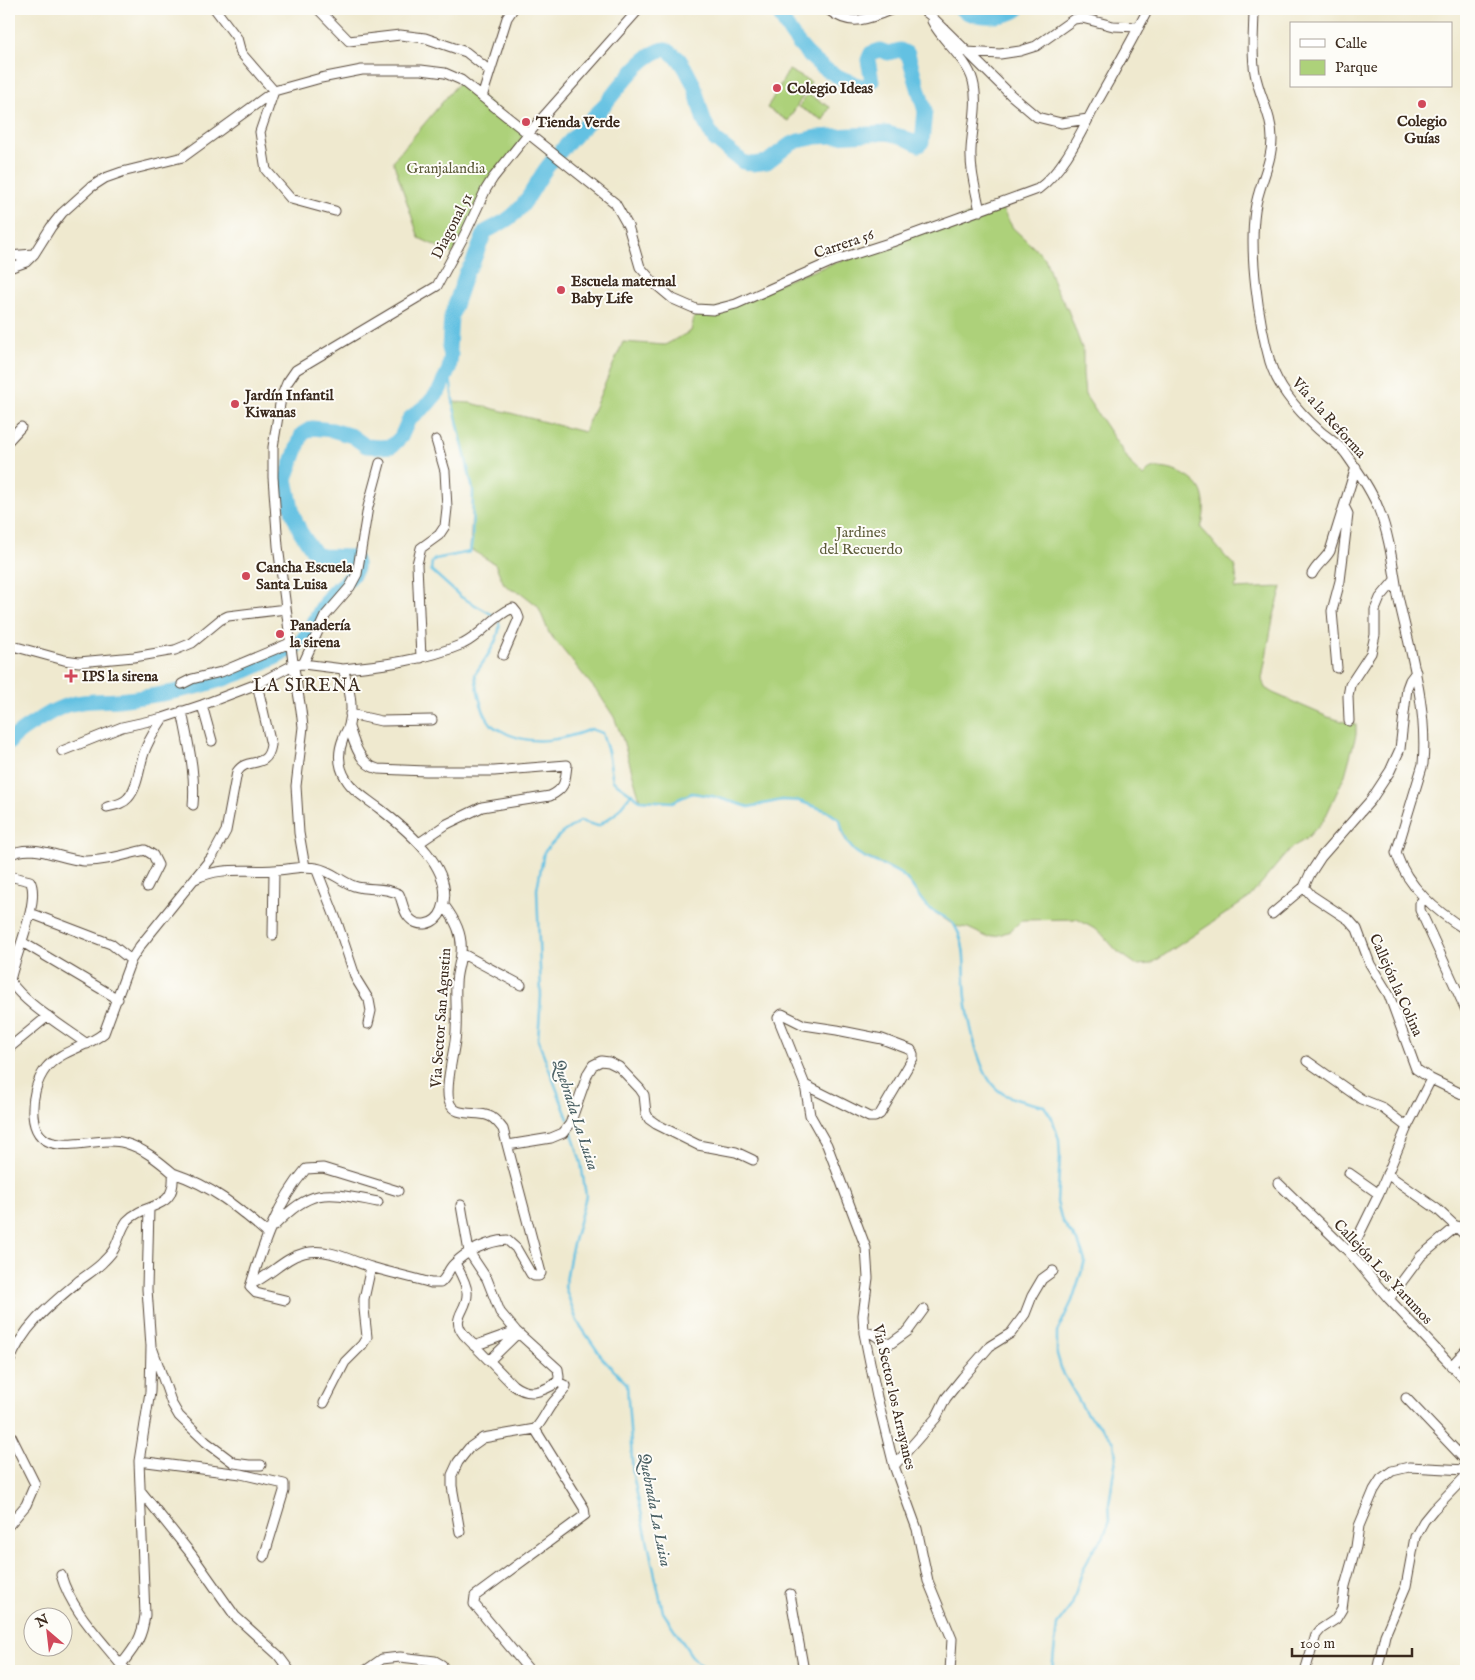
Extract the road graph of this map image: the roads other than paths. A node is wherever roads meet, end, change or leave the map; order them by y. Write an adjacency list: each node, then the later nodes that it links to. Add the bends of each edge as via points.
1 (215, 9): 14 (street, via 237,38 241,53)
2 (318, 9): 13 (street, via 349,40 400,35 425,38 466,52)
3 (513, 9): 13 (street)
4 (639, 9): 17 (street, Diagonal 51)
5 (827, 9): 6 (street, via 858,21)
6 (894, 9)
7 (922, 9): 10 (street)
8 (1148, 9): 11 (street, Carrera 56)
9 (1254, 9): 27 (street, Vía a la Reforma, via 1255,75 1269,113 1272,138 1271,156 1255,211 1254,244 1256,276 1271,363 1280,385 1301,411 1344,451)
10 (931, 16): 12 (street); 19 (street, via 936,30 973,79 972,177)
11 (1139, 27): 12 (street, via 1074,19 1036,46 1020,51 1000,54); 16 (street, Carrera 56)
12 (967, 52): 16 (street, via 1037,117 1062,122)
13 (490, 71): 15 (street)
14 (274, 91): 15 (street, Carrera 56, via 362,70 420,70 445,73 461,80); 18 (street, via 260,132 266,170 291,200); 20 (street, via 183,157 122,172 91,187 62,213)
15 (482, 97): 17 (street, Carrera 56)
16 (1088, 119): 19 (street, Carrera 56, via 1049,182)
17 (528, 134): 19 (street, Carrera 56, via 615,203 628,226 640,267 673,298 696,308 713,310 736,304 833,261); 31 (street, Diagonal 51, via 493,178 437,286 296,370 287,383 281,398 273,448 278,546)
18 (335, 211)
19 (980, 211)
20 (34, 254): 21 (street); 22 (street, via 26,262)
21 (9, 256)
22 (9, 268)
23 (21, 427): 24 (street)
24 (9, 440)
25 (436, 440): 35 (street, via 445,471 447,508 445,526 422,548 416,564)
26 (380, 463): 37 (street, via 368,507 357,574 325,616)
27 (1356, 467): 28 (street); 30 (street, Vía a la Reforma, via 1379,508)
28 (1344, 506): 29 (street, via 1330,551); 38 (street, via 1348,514 1345,541 1332,611)
29 (1312, 574)
30 (1395, 580): 40 (street, Vía a la Reforma); 48 (street, via 1380,598 1375,610 1371,653 1350,685)
31 (286, 609): 32 (street); 33 (street, via 228,616 192,643 176,650 134,657 79,662)
32 (290, 641): 36 (street); 41 (street, via 221,672)
33 (9, 645)
34 (503, 655): 35 (street, via 519,618 513,608 464,643)
35 (422, 658): 39 (street)
36 (293, 662): 37 (street); 42 (street); 56 (street, via 303,727 296,786)
37 (303, 664): 39 (street)
38 (1337, 668)
39 (343, 669): 45 (street, via 350,691)
40 (1416, 672): 62 (street, via 1407,688 1400,749 1390,771 1371,800 1321,857); 63 (street, Vía a la Reforma, via 1423,764 1396,853 1400,865)
41 (182, 684)
42 (257, 684): 43 (street); 60 (street, via 271,745 269,754 264,760 244,765 237,772 226,831)
43 (202, 705): 44 (street); 50 (street)
44 (182, 711): 46 (street); 52 (street, via 194,769)
45 (350, 714): 47 (street, via 381,720); 49 (street)
46 (163, 718): 51 (street, via 122,727); 53 (street, via 144,752 129,798)
47 (432, 720)
48 (1349, 721)
49 (349, 726): 54 (street, via 339,753 340,768 346,780); 54 (street, via 362,758 378,769 494,771 567,765 563,787 550,796 482,807)
50 (212, 741)
51 (62, 751)
52 (193, 805)
53 (107, 807)
54 (419, 843): 64 (street, via 443,880)
55 (9, 855): 61 (street, via 34,850 86,861 145,850 153,855 158,865)
56 (305, 867): 57 (street); 58 (street)
57 (316, 868): 64 (street, via 331,872 353,886 390,889 399,894 405,913 420,925 431,923); 76 (street, via 356,979 369,1000)
58 (274, 870): 60 (street, via 220,871); 68 (street)
59 (9, 876): 65 (street, via 30,881 33,887)
60 (194, 880): 71 (street)
61 (147, 887)
62 (1304, 887): 66 (street); 80 (street, Callejón la Colina, via 1357,929 1370,964 1389,995 1416,1069)
63 (1424, 899): 67 (street, Vía a la Reforma); 74 (street, via 1420,910)
64 (444, 905): 70 (street, Via Sector San Agustin, via 456,921)
65 (30, 913): 69 (street); 71 (street, via 111,944)
66 (1272, 914)
67 (1466, 930)
68 (273, 935)
69 (22, 942): 73 (street); 75 (street, via 10,981)
70 (461, 953): 72 (street); 84 (street, Via Sector San Agustin, via 456,983 449,1102 460,1112 488,1115 496,1120)
71 (131, 960): 73 (street)
72 (521, 985)
73 (118, 999): 77 (street, via 104,1033)
74 (1466, 1010)
75 (48, 1016): 77 (street); 78 (street)
76 (368, 1024)
77 (87, 1044): 86 (street, via 58,1057 46,1069 32,1101 33,1118 39,1133 56,1145 104,1140 125,1143 160,1161)
78 (9, 1048)
79 (1307, 1060): 83 (street)
80 (1431, 1078): 82 (street, Callejón la Colina); 83 (street)
81 (805, 1085): 81 (street, Via Sector los Arrayanes, via 778,1018 782,1014 804,1025 882,1039 911,1050 913,1054 880,1114 875,1117); 108 (street, Via Sector los Arrayanes, via 810,1116 826,1144 866,1248 868,1278)
82 (1466, 1096)
83 (1407, 1127): 88 (street)
84 (508, 1145): 85 (street, via 563,1133 570,1124 588,1073 601,1061 619,1067 640,1089 649,1120 698,1146 736,1152); 98 (street, Via Sector San Agustin, via 541,1273 539,1276 531,1274 516,1248 507,1240)
85 (753, 1160)
86 (173, 1173): 94 (street, via 172,1193 166,1200); 96 (street, via 216,1192)
87 (1349, 1173): 91 (street)
88 (1387, 1174): 91 (street); 95 (street)
89 (1278, 1183): 99 (street, Callejón Los Yarumos)
90 (398, 1191): 96 (street, via 323,1168 306,1169 292,1186)
91 (1379, 1194): 99 (street)
92 (378, 1202): 96 (street, via 336,1194 306,1199 290,1209)
93 (460, 1205): 98 (street)
94 (148, 1208): 109 (street, via 147,1289); 113 (street, via 126,1222 114,1249 103,1262 48,1307 26,1331)
95 (1457, 1226): 97 (street); 104 (street, via 1421,1256)
96 (267, 1233): 103 (street)
97 (1466, 1236)
98 (469, 1252): 100 (street, Via Sector San Agustin); 107 (street, via 481,1268 500,1312)
99 (1350, 1253): 104 (street, Callejón Los Yarumos)
100 (455, 1263): 101 (street, Via Sector San Agustin, via 443,1280 436,1283); 110 (street, via 467,1292 457,1321 459,1330)
101 (371, 1267): 103 (street, Via Sector San Agustin, via 330,1252 306,1252); 118 (street, via 364,1299 367,1337 346,1362)
102 (1054, 1271): 124 (street, via 1042,1279 1025,1314 1011,1333 990,1346 946,1398 936,1418)
103 (251, 1284): 105 (street, via 256,1293)
104 (1389, 1298): 114 (street, Callejón Los Yarumos)
105 (285, 1300)
106 (924, 1308): 108 (street, via 908,1331 890,1344 873,1333)
107 (517, 1332): 110 (street); 112 (street); 115 (street, via 558,1369)
108 (864, 1332): 124 (street, Via Sector los Arrayanes)
109 (151, 1346): 121 (street, via 150,1392); 123 (street, via 179,1416 206,1442 234,1462)
110 (474, 1346): 112 (street)
111 (1466, 1350): 114 (street)
112 (489, 1361): 115 (street, via 520,1391 541,1390)
113 (9, 1364)
114 (1450, 1366): 116 (street, Callejón Los Yarumos)
115 (558, 1382): 119 (street, via 565,1384 565,1390 550,1405)
116 (1466, 1382)
117 (1406, 1398): 122 (street)
118 (324, 1403)
119 (535, 1429): 129 (street, via 483,1438 458,1462 452,1475 452,1486); 137 (street, via 584,1508 585,1515 482,1590 475,1596 474,1604)
120 (9, 1432): 128 (street, via 34,1484 26,1505)
121 (139, 1461): 127 (street); 130 (street, via 242,1474 284,1484)
122 (1466, 1462)
123 (261, 1465)
124 (894, 1466): 139 (street, Via Sector los Arrayanes, via 917,1529 928,1581 952,1639)
125 (1466, 1470): 140 (street, via 1409,1467 1392,1471 1381,1479 1359,1526 1342,1609 1336,1619 1316,1635)
126 (1466, 1476): 141 (street, via 1433,1510 1415,1537 1406,1586 1385,1635)
127 (140, 1490): 133 (street, via 145,1615 143,1632); 134 (street, via 235,1616 278,1655)
128 (9, 1525)
129 (460, 1532)
130 (264, 1557)
131 (61, 1576): 133 (street, via 72,1603)
132 (790, 1594): 138 (street)
133 (124, 1668)
134 (290, 1671)
135 (365, 1671): 136 (street, via 382,1660 400,1656 435,1661 442,1665)
136 (444, 1671)
137 (530, 1671)
138 (804, 1671)
139 (950, 1671)
140 (1305, 1671)
141 (1377, 1671)

